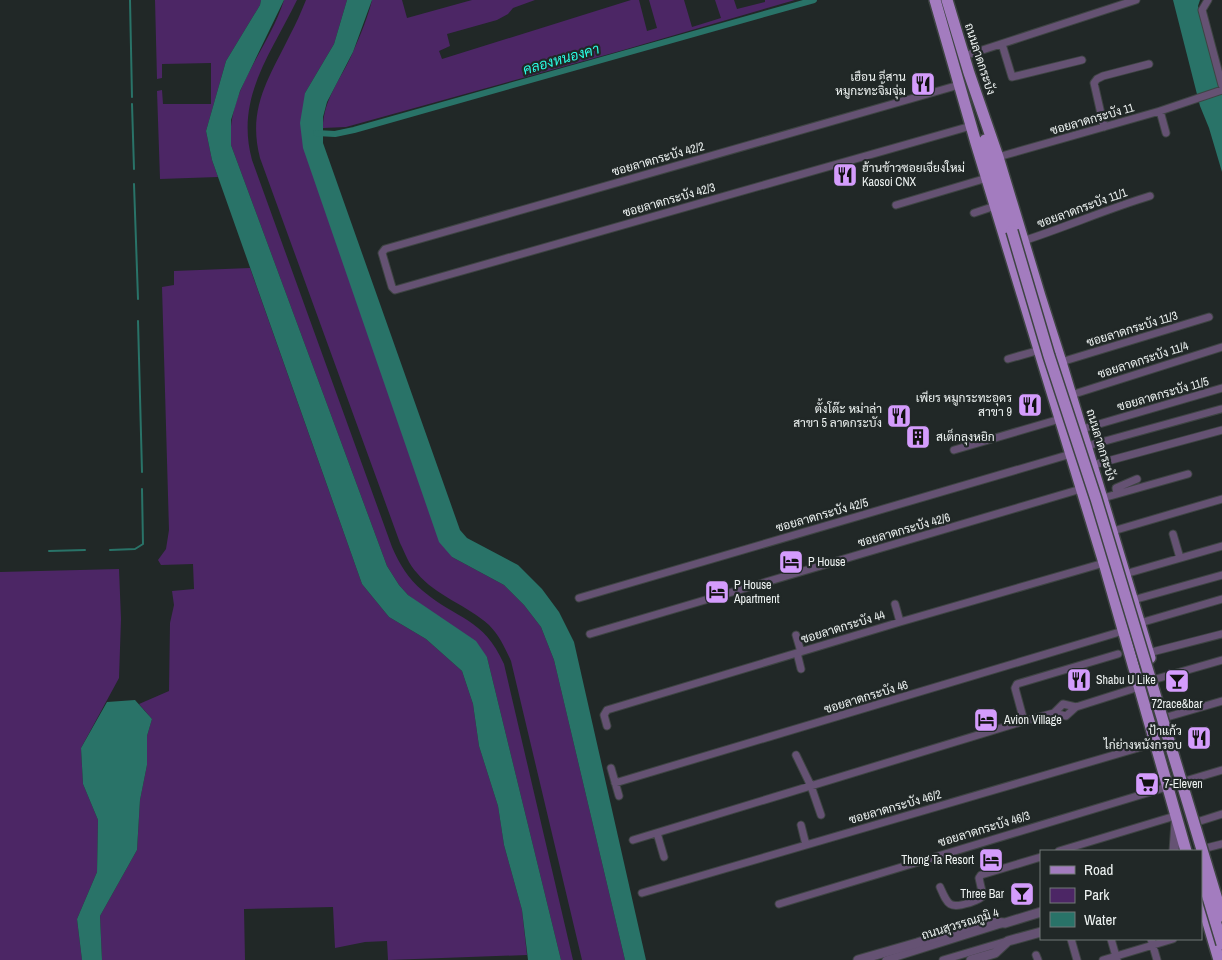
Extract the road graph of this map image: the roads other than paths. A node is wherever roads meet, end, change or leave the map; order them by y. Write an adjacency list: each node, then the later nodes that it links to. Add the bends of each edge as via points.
1 (928, 0): 9 (main road, via 947,56)
2 (936, 0): 7 (main road, ถนนลาดกระบัง)
3 (947, 0): 7 (main road, ถนนลาดกระบัง)
4 (952, 0): 9 (main road, via 961,31)
5 (1136, 0): 8 (street)
6 (1208, 0): 14 (street, via 1202,10)
7 (946, 18): 9 (main road, ถนนลาดกระบัง)
8 (1002, 44): 9 (street); 10 (street, via 1012,77)
9 (960, 56): 12 (main road, ถนนลาดกระบัง); 13 (main road, ถนนลาดกระบัง)
10 (1082, 60)
11 (1149, 64): 17 (street, via 1097,78 1094,83)
12 (969, 73): 19 (main road, ถนนลาดกระบัง); 113 (main road, bridge, via 990,159 1049,356 1096,499)
13 (959, 85): 16 (main road, ถนนลาดกระบัง); 26 (street, ซอยลาดกระบัง 42/2, via 385,249 382,253)
14 (1221, 89): 15 (street, ซอยลาดกระบัง 11)
15 (1160, 111): 17 (street, ซอยลาดกระบัง 11); 18 (street)
16 (971, 126): 20 (main road, ถนนลาดกระบัง); 26 (street, ซอยลาดกระบัง 42/3, via 395,290)
17 (1104, 127): 19 (street, ซอยลาดกระบัง 11)
18 (1166, 133)
19 (998, 157): 25 (main road, ถนนลาดกระบัง)
20 (987, 178): 22 (street); 23 (main road, ถนนลาดกระบัง)
21 (1150, 196): 25 (street, ซอยลาดกระบัง 11/1)
22 (896, 205)
23 (995, 206): 24 (street); 29 (main road, ถนนลาดกระบัง)
24 (974, 213)
25 (1023, 241): 31 (main road, ถนนลาดกระบัง)
26 (388, 270)
27 (1209, 316): 31 (street, ซอยลาดกระบัง 11/3)
28 (1222, 347): 34 (street, ซอยลาดกระบัง 11/4)
29 (1040, 350): 30 (street); 32 (main road, ถนนลาดกระบัง)
30 (1008, 359)
31 (1061, 362): 34 (main road, ถนนลาดกระบัง)
32 (1044, 364): 36 (main road, ถนนลาดกระบัง); 52 (main road, via 1055,384 1077,449)
33 (1222, 388): 37 (street, ซอยลาดกระบัง 11/5)
34 (1072, 395): 37 (main road, ถนนลาดกระบัง)
35 (1221, 409): 39 (street)
36 (1060, 419): 40 (street); 41 (main road, ถนนลาดกระบัง)
37 (1082, 429): 39 (main road, ถนนลาดกระบัง)
38 (1222, 430): 42 (street)
39 (1087, 446): 42 (main road, ถนนลาดกระบัง)
40 (954, 450)
41 (1071, 454): 45 (main road, ถนนลาดกระบัง); 56 (street, ซอยลาดกระบัง 42/5)
42 (1093, 465): 47 (main road, ถนนลาดกระบัง)
43 (1188, 474): 46 (street)
44 (1137, 479): 46 (street, via 1116,488)
45 (1081, 489): 52 (main road, ถนนลาดกระบัง); 63 (street, ซอยลาดกระบัง 42/6)
46 (1116, 494): 47 (street)
47 (1103, 498): 49 (main road, ถนนลาดกระบัง)
48 (1222, 499): 49 (street)
49 (1112, 531): 54 (main road, ถนนลาดกระบัง)
50 (1173, 534): 53 (street)
51 (1222, 546): 53 (street)
52 (1105, 558): 60 (street, ซอยลาดกระบัง 44); 62 (main road, ถนนลาดกระบัง); 100 (main road)
53 (1180, 558): 54 (street)
54 (1125, 574): 58 (main road, ถนนลาดกระบัง)
55 (1222, 575): 58 (street)
56 (579, 598)
57 (1222, 599): 61 (street)
58 (1133, 600): 61 (main road, ถนนลาดกระบัง)
59 (895, 604): 60 (street)
60 (900, 622): 66 (street, ซอยลาดกระบัง 44)
61 (1140, 623): 67 (main road, ถนนลาดกระบัง)
62 (1123, 631): 72 (main road, ถนนลาดกระบัง); 84 (street, ซอยลาดกระบัง 46)
63 (590, 634)
64 (1222, 634): 67 (street)
65 (796, 635): 66 (street)
66 (799, 652): 70 (street); 78 (street, ซอยลาดกระบัง 44, via 607,710 604,715)
67 (1148, 653): 71 (main road, ถนนลาดกระบัง)
68 (1118, 654): 77 (street, via 1017,684)
69 (1222, 660): 71 (street)
70 (801, 669)
71 (1156, 679): 76 (main road, ถนนลาดกระบัง)
72 (1139, 687): 74 (street); 79 (main road, ถนนลาดกระบัง)
73 (1222, 701): 76 (street)
74 (1076, 707): 75 (street, via 1066,716); 75 (street, via 1063,704)
75 (1054, 713): 77 (street)
76 (1167, 717): 83 (main road, ถนนลาดกระบัง)
77 (1024, 721): 85 (street)
78 (607, 726)
79 (1155, 743): 86 (main road, ถนนลาดกระบัง); 96 (street, ซอยลาดกระบัง 46/2)
80 (796, 756): 85 (street)
81 (611, 768): 84 (street)
82 (1222, 770): 83 (street)
83 (1185, 781): 91 (main road, ถนนลาดกระบัง)
84 (615, 783): 87 (street)
85 (811, 786): 89 (street); 93 (street)
86 (1167, 788): 90 (main road, ถนนลาดกระบัง); 110 (street, ซอยลาดกระบัง 46/3)
87 (619, 796)
88 (1222, 814): 91 (street)
89 (821, 815)
90 (1176, 818): 97 (street); 98 (street); 99 (main road, ถนนลาดกระบัง)
91 (1198, 822): 101 (main road, ถนนลาดกระบัง)
92 (801, 825): 96 (street)
93 (657, 833): 94 (street); 102 (street)
94 (633, 840)
95 (1222, 844): 101 (street)
96 (806, 845): 108 (street, ซอยลาดกระบัง 46/2)
97 (1063, 850)
98 (1174, 850)
99 (1186, 850)
100 (1194, 850)
101 (1207, 852): 104 (street); 109 (main road, ถนนลาดกระบัง)
102 (664, 857)
103 (1040, 857): 107 (street, via 981,875 983,896 980,899 952,906)
104 (1202, 867)
105 (1202, 876): 109 (street)
106 (1202, 878): 122 (main road, bridge)
107 (940, 887)
108 (642, 893)
109 (1222, 902)
110 (779, 904)
111 (1202, 904): 115 (main road)
112 (1040, 912): 114 (street, ถนนสุวรรณภูมิ 4)
113 (1222, 916)
114 (1005, 923): 124 (street, via 974,924); 125 (street, ถนนสุวรรณภูมิ 4)
115 (1205, 929): 131 (main road)
116 (1040, 932): 120 (street)
117 (1071, 940): 128 (street)
118 (1111, 940): 123 (street)
119 (1166, 940): 121 (street)
120 (1008, 941): 126 (street); 127 (street, via 995,953)
121 (1152, 942): 123 (street); 130 (street)
122 (1222, 944)
123 (1116, 958): 129 (street)
124 (858, 960)
125 (886, 960)
126 (942, 960)
127 (971, 960)
128 (1077, 960)
129 (1104, 960)
130 (1157, 960)
131 (1219, 960)

